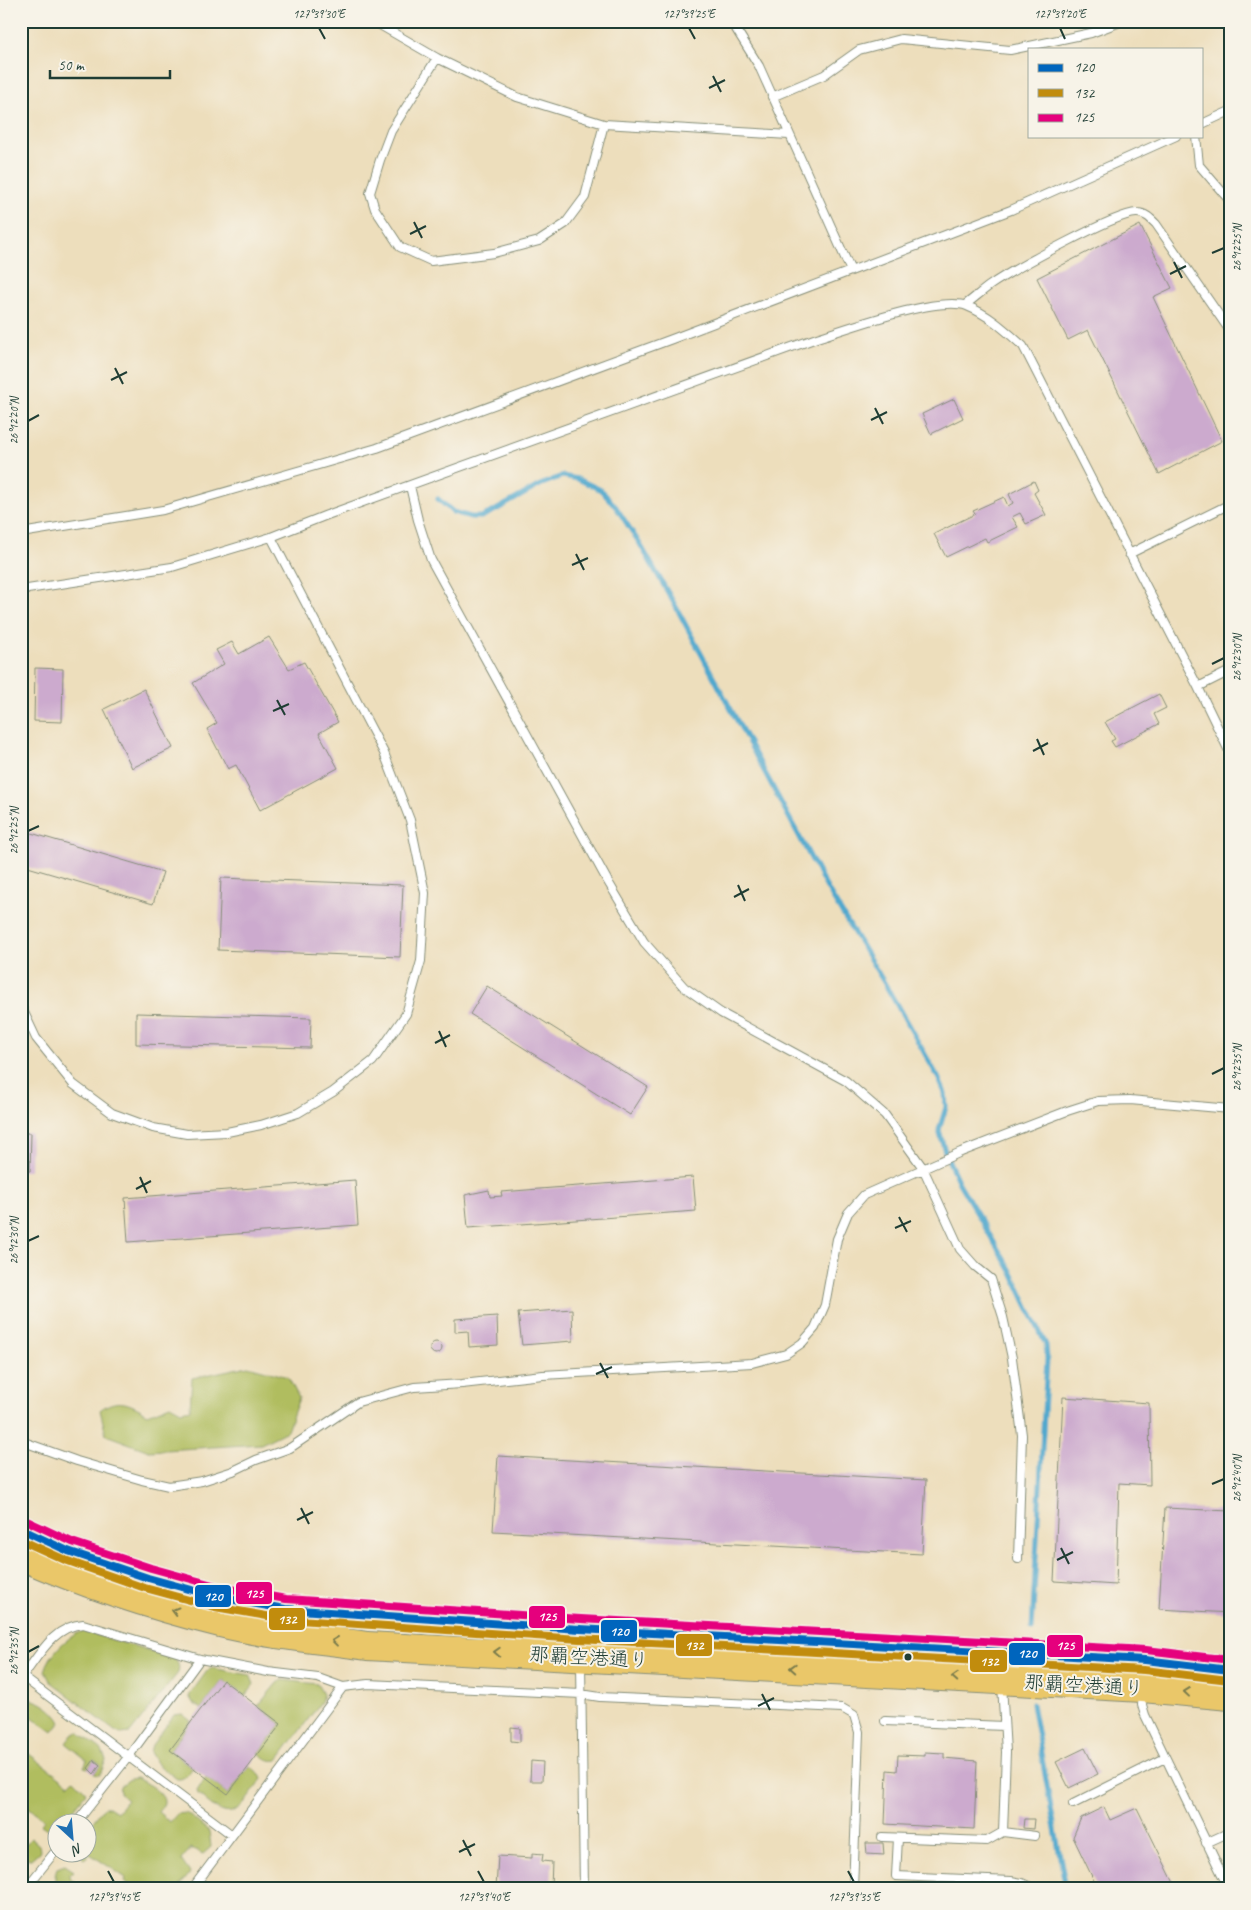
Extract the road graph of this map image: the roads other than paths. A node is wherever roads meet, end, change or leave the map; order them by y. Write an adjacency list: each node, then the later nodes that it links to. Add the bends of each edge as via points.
1 (373, 21): 4 (lane)
2 (731, 21): 5 (lane, via 760,66)
3 (1123, 21): 5 (lane, via 1091,33 1010,50 901,39 859,50 824,75)
4 (437, 58): 8 (lane, via 517,98); 8 (lane, via 392,131 370,193 375,209 400,247 431,261 494,253 539,241 565,224 585,197)
5 (772, 96): 9 (lane)
6 (1230, 111): 7 (lane)
7 (1204, 123)
8 (604, 124): 9 (lane)
9 (789, 136): 13 (lane)
10 (1172, 138): 13 (lane, via 1011,210)
11 (1196, 138): 12 (lane, via 1199,165)
12 (1230, 201)
13 (851, 271): 18 (lane, via 377,448 163,510)
14 (965, 305): 15 (lane, via 1022,267 1113,219 1137,213 1148,216 1156,224); 16 (lane, via 924,306 814,339); 20 (lane, via 990,318 1023,346)
15 (1230, 331)
16 (410, 486): 19 (lane); 27 (lane, via 431,560 644,942 684,987 721,1013 846,1081 885,1115)
17 (1230, 504): 20 (lane)
18 (21, 533)
19 (271, 537): 21 (lane, via 172,567); 25 (lane, via 384,753 410,820 425,893 421,961 406,1014 373,1061 333,1092 298,1113 227,1132 187,1134 153,1128 112,1113 73,1084 36,1038)
20 (1129, 554): 23 (lane)
21 (21, 590)
22 (1230, 671): 23 (lane)
23 (1198, 687): 24 (lane)
24 (1230, 753)
25 (21, 1006)
26 (1230, 1109): 27 (lane, via 1130,1100 1098,1101 1067,1110)
27 (923, 1168): 28 (lane, via 864,1195 848,1213 837,1239 825,1305 815,1328 786,1354 752,1363 543,1375 414,1387 358,1402 290,1448 202,1481 169,1486 77,1461); 31 (lane, via 960,1249 991,1279 1004,1318 1022,1436)
28 (21, 1441)
29 (21, 1529): 32 (highway, 那覇空港通り, via 68,1551 148,1578 218,1597 285,1609)
30 (21, 1556): 33 (highway, 那覇空港通り, one-way to 30, via 367,1646 272,1633 140,1601)
31 (1018, 1559)
32 (580, 1629): 33 (lane); 35 (highway, 那覇空港通り)
33 (580, 1656): 38 (highway, 那覇空港通り, one-way to 33); 41 (lane)
34 (200, 1659): 37 (lane, via 83,1624 73,1624 55,1634); 39 (lane, via 318,1678); 45 (lane)
35 (1145, 1660): 36 (highway, 那覇空港通り); 40 (lane)
36 (1230, 1670)
37 (22, 1678): 45 (lane)
38 (1002, 1680): 40 (highway, 那覇空港通り); 44 (lane)
39 (343, 1686): 41 (lane, via 368,1684); 51 (lane)
40 (1143, 1688): 42 (highway, 那覇空港通り, one-way to 40); 46 (lane, via 1144,1716)
41 (581, 1694): 61 (lane); 62 (lane, via 842,1708 849,1711 857,1721 859,1732)
42 (1230, 1696)
43 (885, 1721): 44 (lane)
44 (1004, 1726): 49 (lane)
45 (128, 1756): 48 (lane); 51 (lane)
46 (1165, 1758): 47 (lane); 55 (lane)
47 (1072, 1804)
48 (85, 1812)
49 (1003, 1832): 52 (lane); 54 (lane, via 987,1841)
50 (1230, 1832): 55 (lane)
51 (232, 1835): 60 (lane)
52 (1035, 1836)
53 (882, 1837): 54 (lane)
54 (898, 1838): 63 (lane, via 896,1876 1011,1881)
55 (1206, 1843): 64 (lane)
56 (48, 1860): 58 (lane)
57 (21, 1877): 58 (lane)
58 (30, 1883): 59 (lane)
59 (37, 1889)
60 (192, 1889)
61 (584, 1889)
62 (854, 1889)
63 (1035, 1889)
64 (1229, 1889)

